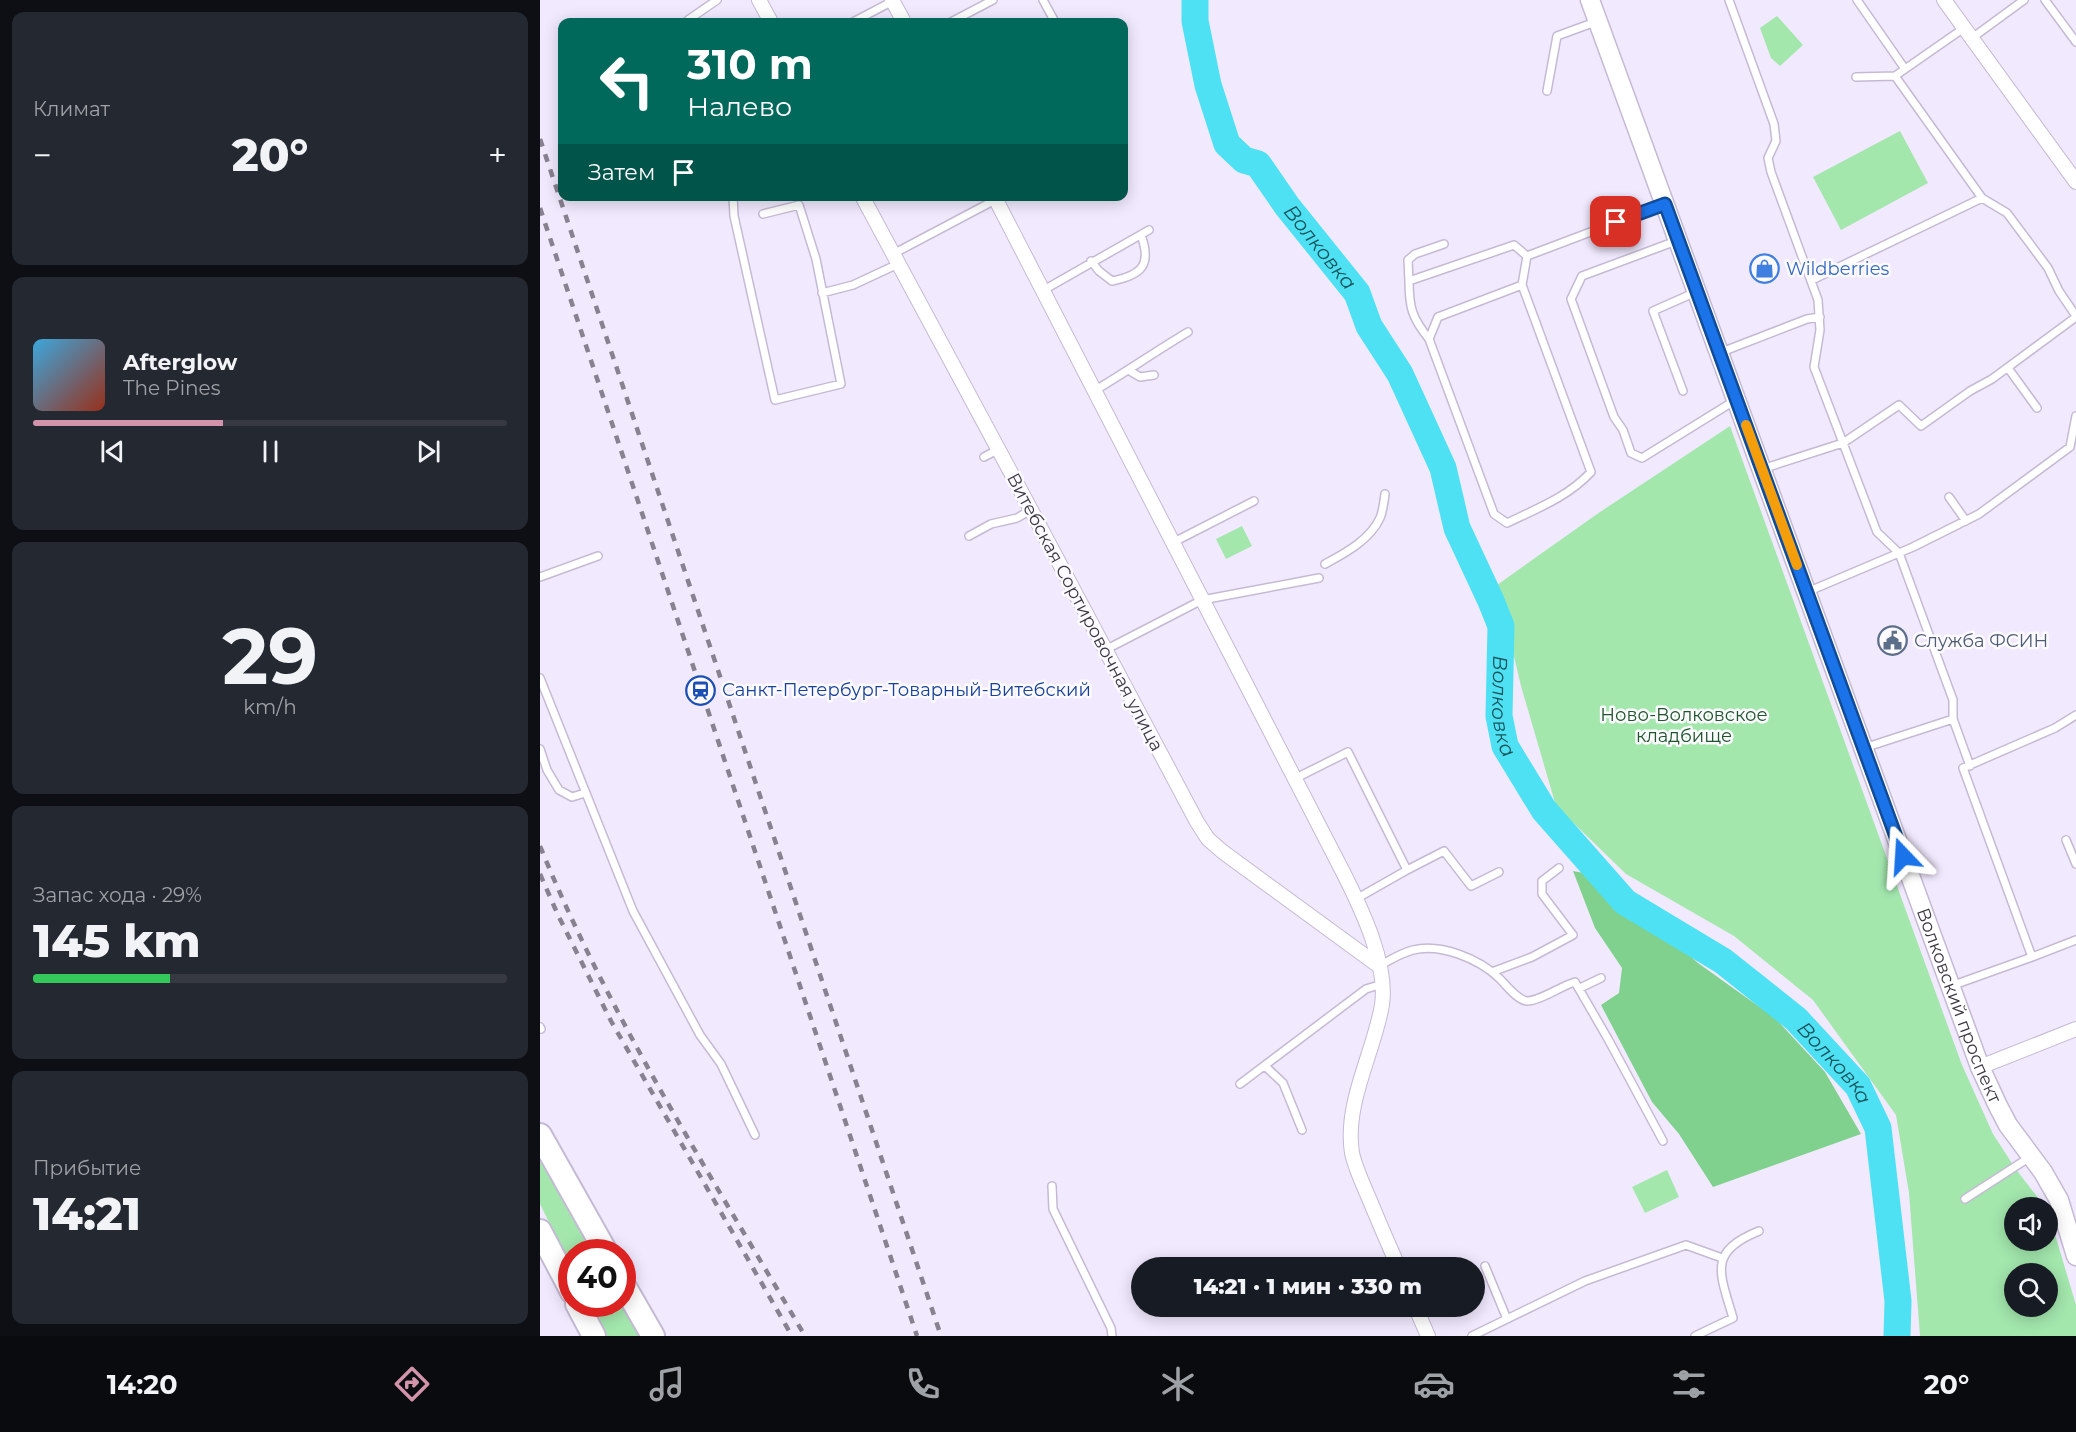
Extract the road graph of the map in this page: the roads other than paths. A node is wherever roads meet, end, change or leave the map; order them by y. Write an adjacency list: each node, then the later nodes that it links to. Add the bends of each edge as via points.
1 (717, 0): 12 (lane)
2 (759, 0): 13 (street)
3 (993, 0): 16 (lane)
4 (1043, 0): 17 (lane)
5 (1590, 0): 18 (street, Волковский проспект)
6 (1729, 0): 40 (lane, via 1774,124 1776,141 1768,158 1771,172)
7 (1857, 0): 21 (lane)
8 (1944, 0): 19 (street)
9 (2024, 0): 19 (lane)
10 (2045, 0): 20 (lane)
11 (892, 1): 14 (lane); 15 (street)
12 (691, 18)
13 (769, 18)
14 (860, 18)
15 (902, 18)
16 (959, 18)
17 (1053, 18)
18 (1598, 21): 24 (lane, via 1557,36); 31 (street, Волковский проспект)
19 (1968, 33): 21 (lane); 25 (street)
20 (2076, 42)
21 (1905, 69): 22 (lane)
22 (1895, 76): 23 (lane); 26 (lane)
23 (1856, 77)
24 (1547, 91)
25 (2076, 182)
26 (1982, 198): 40 (lane); 46 (lane, via 2007,213 2048,268)
27 (733, 201): 45 (lane, via 775,400 841,384)
28 (865, 201): 38 (street, Витебская Сортировочная улица)
29 (989, 201): 38 (lane)
30 (996, 201): 43 (street)
31 (1665, 204): 35 (street, Волковский проспект); 37 (lane)
32 (762, 214): 45 (lane, via 799,205)
33 (1149, 230): 34 (lane)
34 (1141, 235): 39 (lane); 39 (lane, via 1146,261 1140,271 1127,278 1112,280)
35 (1678, 240): 44 (street, Волковский проспект); 56 (lane, via 1582,276 1571,299 1614,417 1631,453 1642,458)
36 (1444, 244): 41 (lane, via 1408,260)
37 (1527, 256): 41 (lane, via 1514,245); 42 (lane)
38 (895, 259): 45 (lane, via 853,285); 60 (street, Витебская Сортировочная улица)
39 (1091, 261): 43 (lane)
40 (1812, 280): 47 (lane)
41 (1408, 281): 49 (lane, via 1414,321)
42 (1522, 285): 49 (lane, via 1438,317); 49 (lane, via 1591,472 1554,500 1507,523 1494,514)
43 (1042, 291): 54 (street)
44 (1696, 291): 50 (street, Волковский проспект); 55 (lane, via 1653,311)
45 (822, 293)
46 (2076, 316): 51 (lane)
47 (1820, 317): 50 (lane, via 1807,318); 59 (lane, via 1814,367)
48 (1188, 332): 52 (lane)
49 (1428, 339)
50 (1719, 353): 56 (street, Волковский проспект)
51 (2008, 368): 57 (lane); 59 (lane, via 1921,426 1899,405)
52 (1130, 370): 53 (lane, via 1140,377); 54 (lane)
53 (1154, 375)
54 (1094, 391): 69 (street)
55 (1683, 392)
56 (1736, 399): 62 (street, Волковский проспект)
57 (2037, 408)
58 (2076, 416): 67 (lane, via 2070,447)
59 (1843, 443): 62 (lane); 70 (lane, via 1876,532)
60 (999, 449): 61 (lane); 66 (street, Витебская Сортировочная улица)
61 (984, 457)
62 (1762, 469): 75 (street, Волковский проспект)
63 (1385, 494): 72 (lane, via 1381,517 1371,531)
64 (1949, 497): 67 (lane)
65 (1254, 501): 69 (lane)
66 (1031, 510): 68 (lane); 77 (street, Витебская Сортировочная улица)
67 (1966, 521): 70 (lane)
68 (969, 536)
69 (1172, 543): 76 (street)
70 (1899, 553): 75 (lane); 80 (lane, via 1953,700)
71 (598, 556): 73 (lane)
72 (1324, 564)
73 (540, 577)
74 (1320, 578): 76 (lane)
75 (1806, 592): 82 (street, Волковский проспект)
76 (1202, 600): 77 (lane); 84 (street)
77 (1105, 650): 94 (street, Витебская Сортировочная улица, via 1208,839)
78 (540, 678): 85 (lane)
79 (2076, 715): 83 (lane)
80 (1953, 719): 82 (lane); 83 (lane)
81 (540, 748): 85 (lane, via 559,790 572,797)
82 (1864, 748): 98 (street, Волковский проспект)
83 (1970, 766): 93 (lane, via 1963,768)
84 (1294, 779): 89 (lane, via 1348,752); 91 (street)
85 (585, 793): 106 (lane, via 633,911 700,1035 721,1064)
86 (2066, 840): 87 (lane)
87 (2076, 864)
88 (1559, 868): 95 (lane, via 1542,881 1542,894 1574,935)
89 (1407, 870): 90 (lane, via 1444,851 1471,886); 91 (lane)
90 (1499, 872)
91 (1356, 899): 94 (street)
92 (2076, 940): 93 (lane)
93 (2032, 957): 98 (lane)
94 (1379, 966): 95 (lane, via 1415,949 1432,949 1463,956); 97 (street)
95 (1492, 972): 99 (lane, via 1526,1001 1575,982)
96 (1601, 978): 99 (lane)
97 (1382, 984): 101 (lane, via 1366,989); 115 (street, via 1382,1003 1355,1100 1351,1131 1359,1175)
98 (1951, 986): 102 (street, Волковский проспект)
99 (1580, 988): 107 (lane)
100 (2076, 1029): 102 (street)
101 (1265, 1066): 103 (lane); 104 (lane, via 1283,1083)
102 (1980, 1067): 108 (street, Волковский проспект, via 1998,1106)
103 (1240, 1084)
104 (1302, 1130)
105 (540, 1135): 113 (main road)
106 (755, 1136)
107 (1662, 1141)
108 (2031, 1156): 110 (lane); 114 (street, Волковский проспект, via 2059,1200)
109 (1052, 1186): 125 (lane, via 1053,1209)
110 (1965, 1199)
111 (1759, 1231): 116 (lane, via 1739,1239)
112 (540, 1232): 117 (main road)
113 (599, 1239)
114 (2076, 1256)
115 (1394, 1257)
116 (1722, 1258): 122 (lane, via 1686,1245 1586,1281); 128 (lane, via 1721,1276 1733,1318)
117 (558, 1266)
118 (1485, 1266): 122 (lane)
119 (636, 1306): 124 (main road)
120 (584, 1317): 123 (main road)
121 (1420, 1317): 126 (street)
122 (1508, 1319): 127 (lane)
123 (594, 1336)
124 (653, 1336)
125 (1112, 1336)
126 (1428, 1336)
127 (1472, 1336)
128 (1695, 1336)

